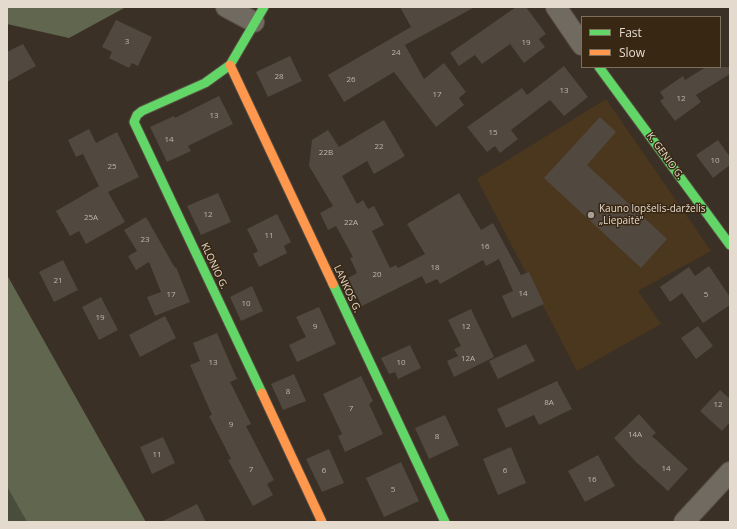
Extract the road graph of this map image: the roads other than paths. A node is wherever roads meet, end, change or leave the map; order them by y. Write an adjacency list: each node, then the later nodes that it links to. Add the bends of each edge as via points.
1 (226, 7): 3 (street)
2 (556, 7): 4 (street)
3 (259, 15): 5 (street)
4 (581, 44)
5 (230, 65): 9 (street, KLONIO G., via 205,82 142,111 134,122); 10 (street, LANKOS G.)
6 (600, 68): 7 (street, K. GENIO G.)
7 (730, 245)
8 (730, 472): 11 (street)
9 (322, 522)
10 (445, 522)
11 (684, 522)

